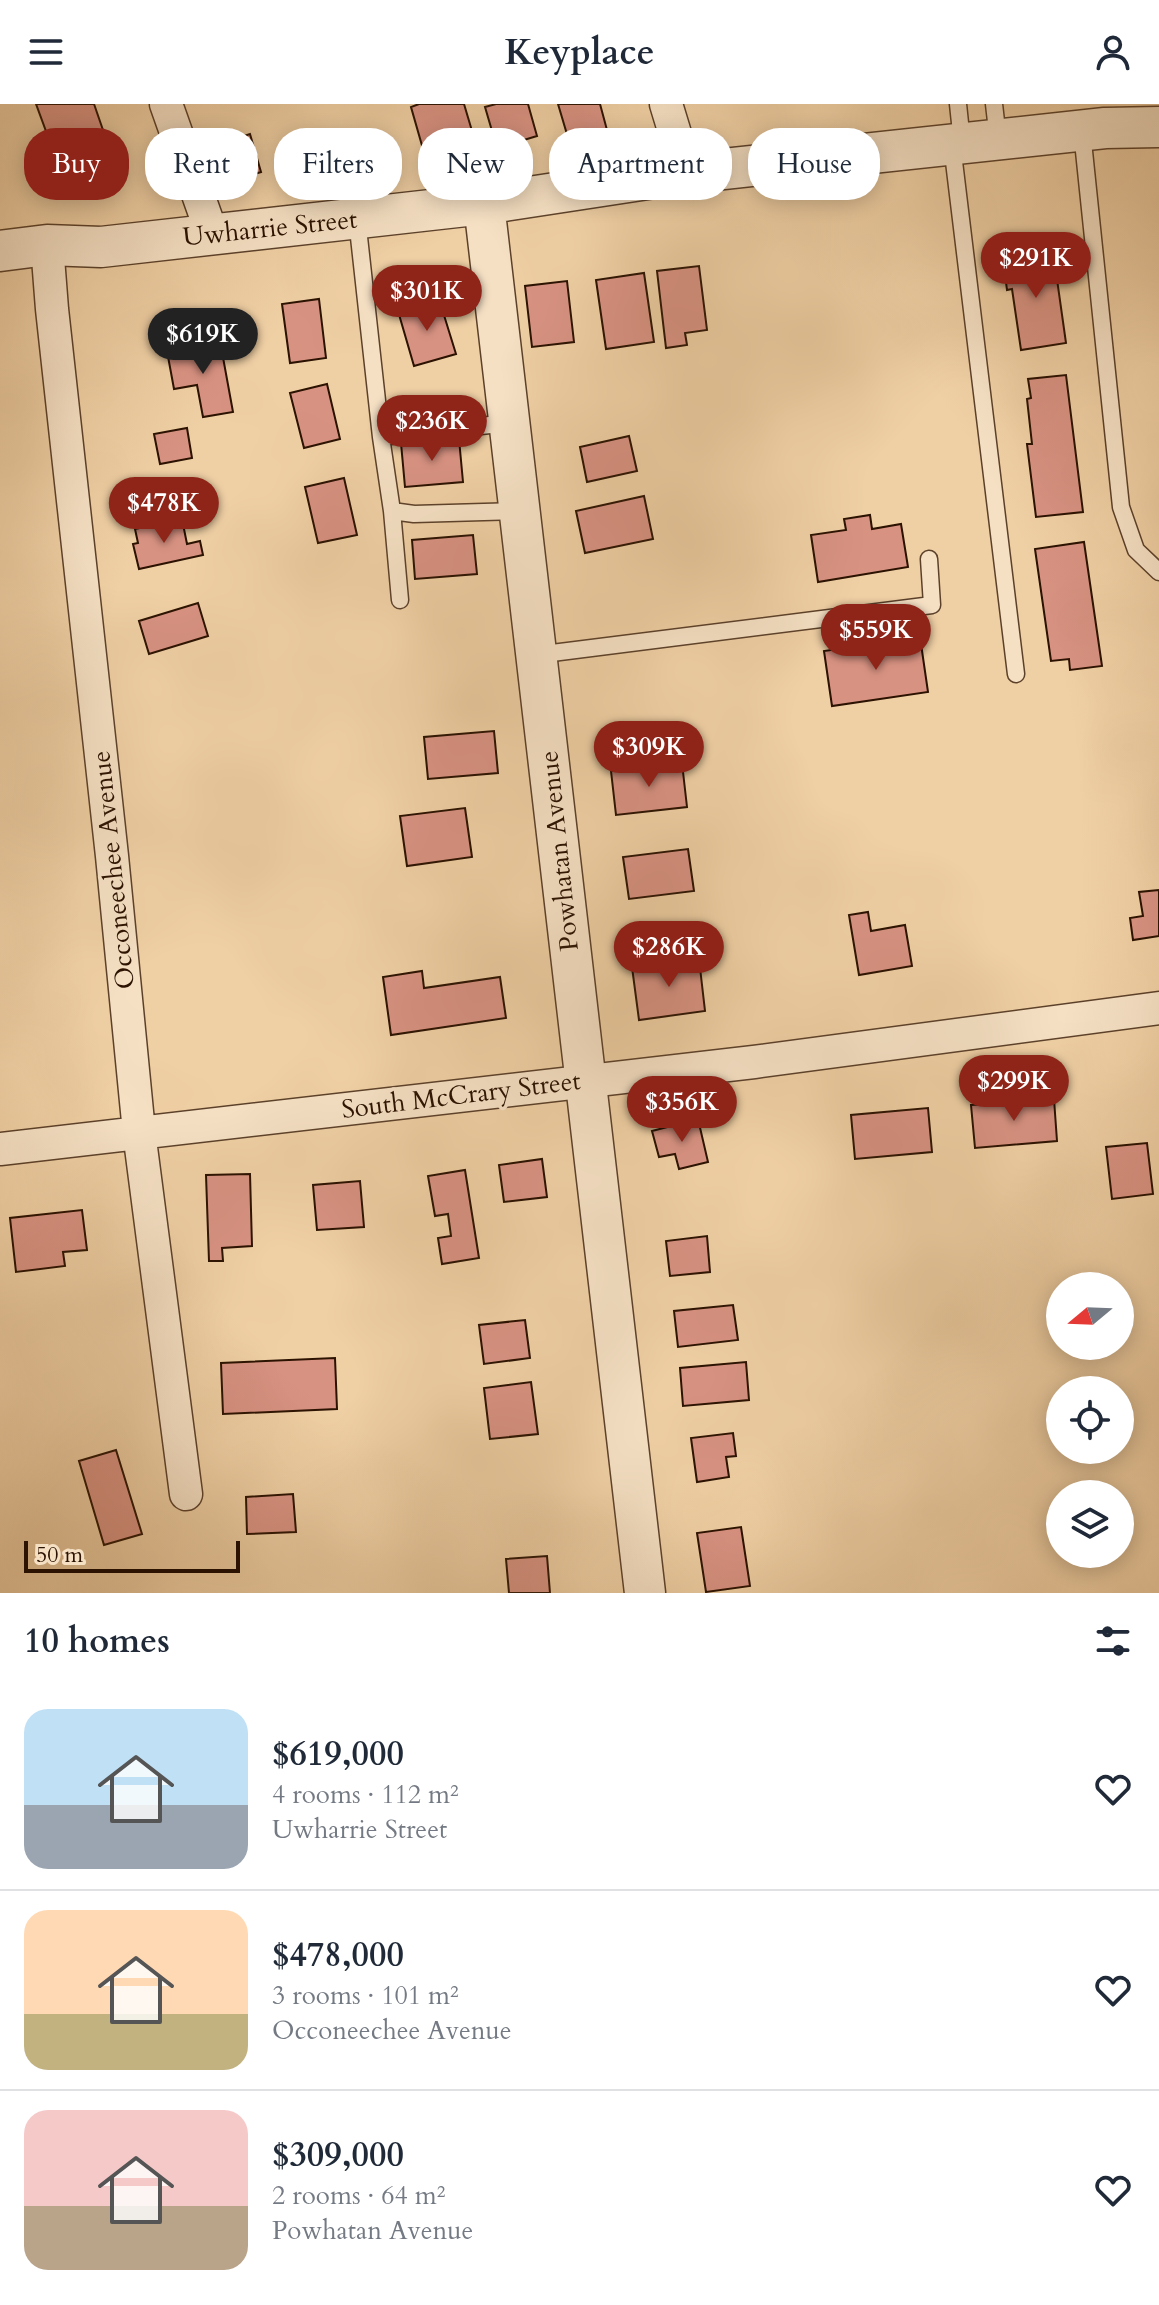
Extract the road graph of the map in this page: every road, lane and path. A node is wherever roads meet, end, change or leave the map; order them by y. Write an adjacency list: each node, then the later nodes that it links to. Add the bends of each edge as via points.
1 (166, 104): 11 (street)
2 (666, 104): 5 (street)
3 (973, 127): 6 (street, Uwharrie Street); 7 (street, Uwharrie Street); 22 (lane)
4 (1159, 127): 6 (street, Uwharrie Street)
5 (673, 128)
6 (1082, 130): 19 (lane, via 1121,507 1136,550)
7 (732, 166)
8 (549, 194): 9 (street, Uwharrie Street)
9 (484, 204): 10 (street, Uwharrie Street); 14 (street, Powhatan Avenue)
10 (357, 218): 11 (street, Uwharrie Street); 15 (lane)
11 (212, 234): 12 (street, Uwharrie Street, via 101,247)
12 (47, 245): 13 (street, Uwharrie Street); 25 (street, Occoneechee Avenue)
13 (0, 251)
14 (509, 423): 15 (lane); 17 (street, Powhatan Avenue)
15 (381, 437): 16 (lane)
16 (392, 511): 17 (lane); 20 (lane)
17 (520, 511): 21 (street, Powhatan Avenue)
18 (929, 559): 21 (lane, via 932,605)
19 (1159, 572)
20 (400, 600)
21 (536, 655): 24 (street, Powhatan Avenue)
22 (1016, 674)
23 (1159, 1008): 24 (street, South McCrary Street)
24 (585, 1080): 25 (street, South McCrary Street); 28 (street, Powhatan Avenue)
25 (139, 1132): 26 (street, South McCrary Street); 27 (street, Occoneechee Avenue)
26 (0, 1149)
27 (186, 1494)
28 (645, 1593)

